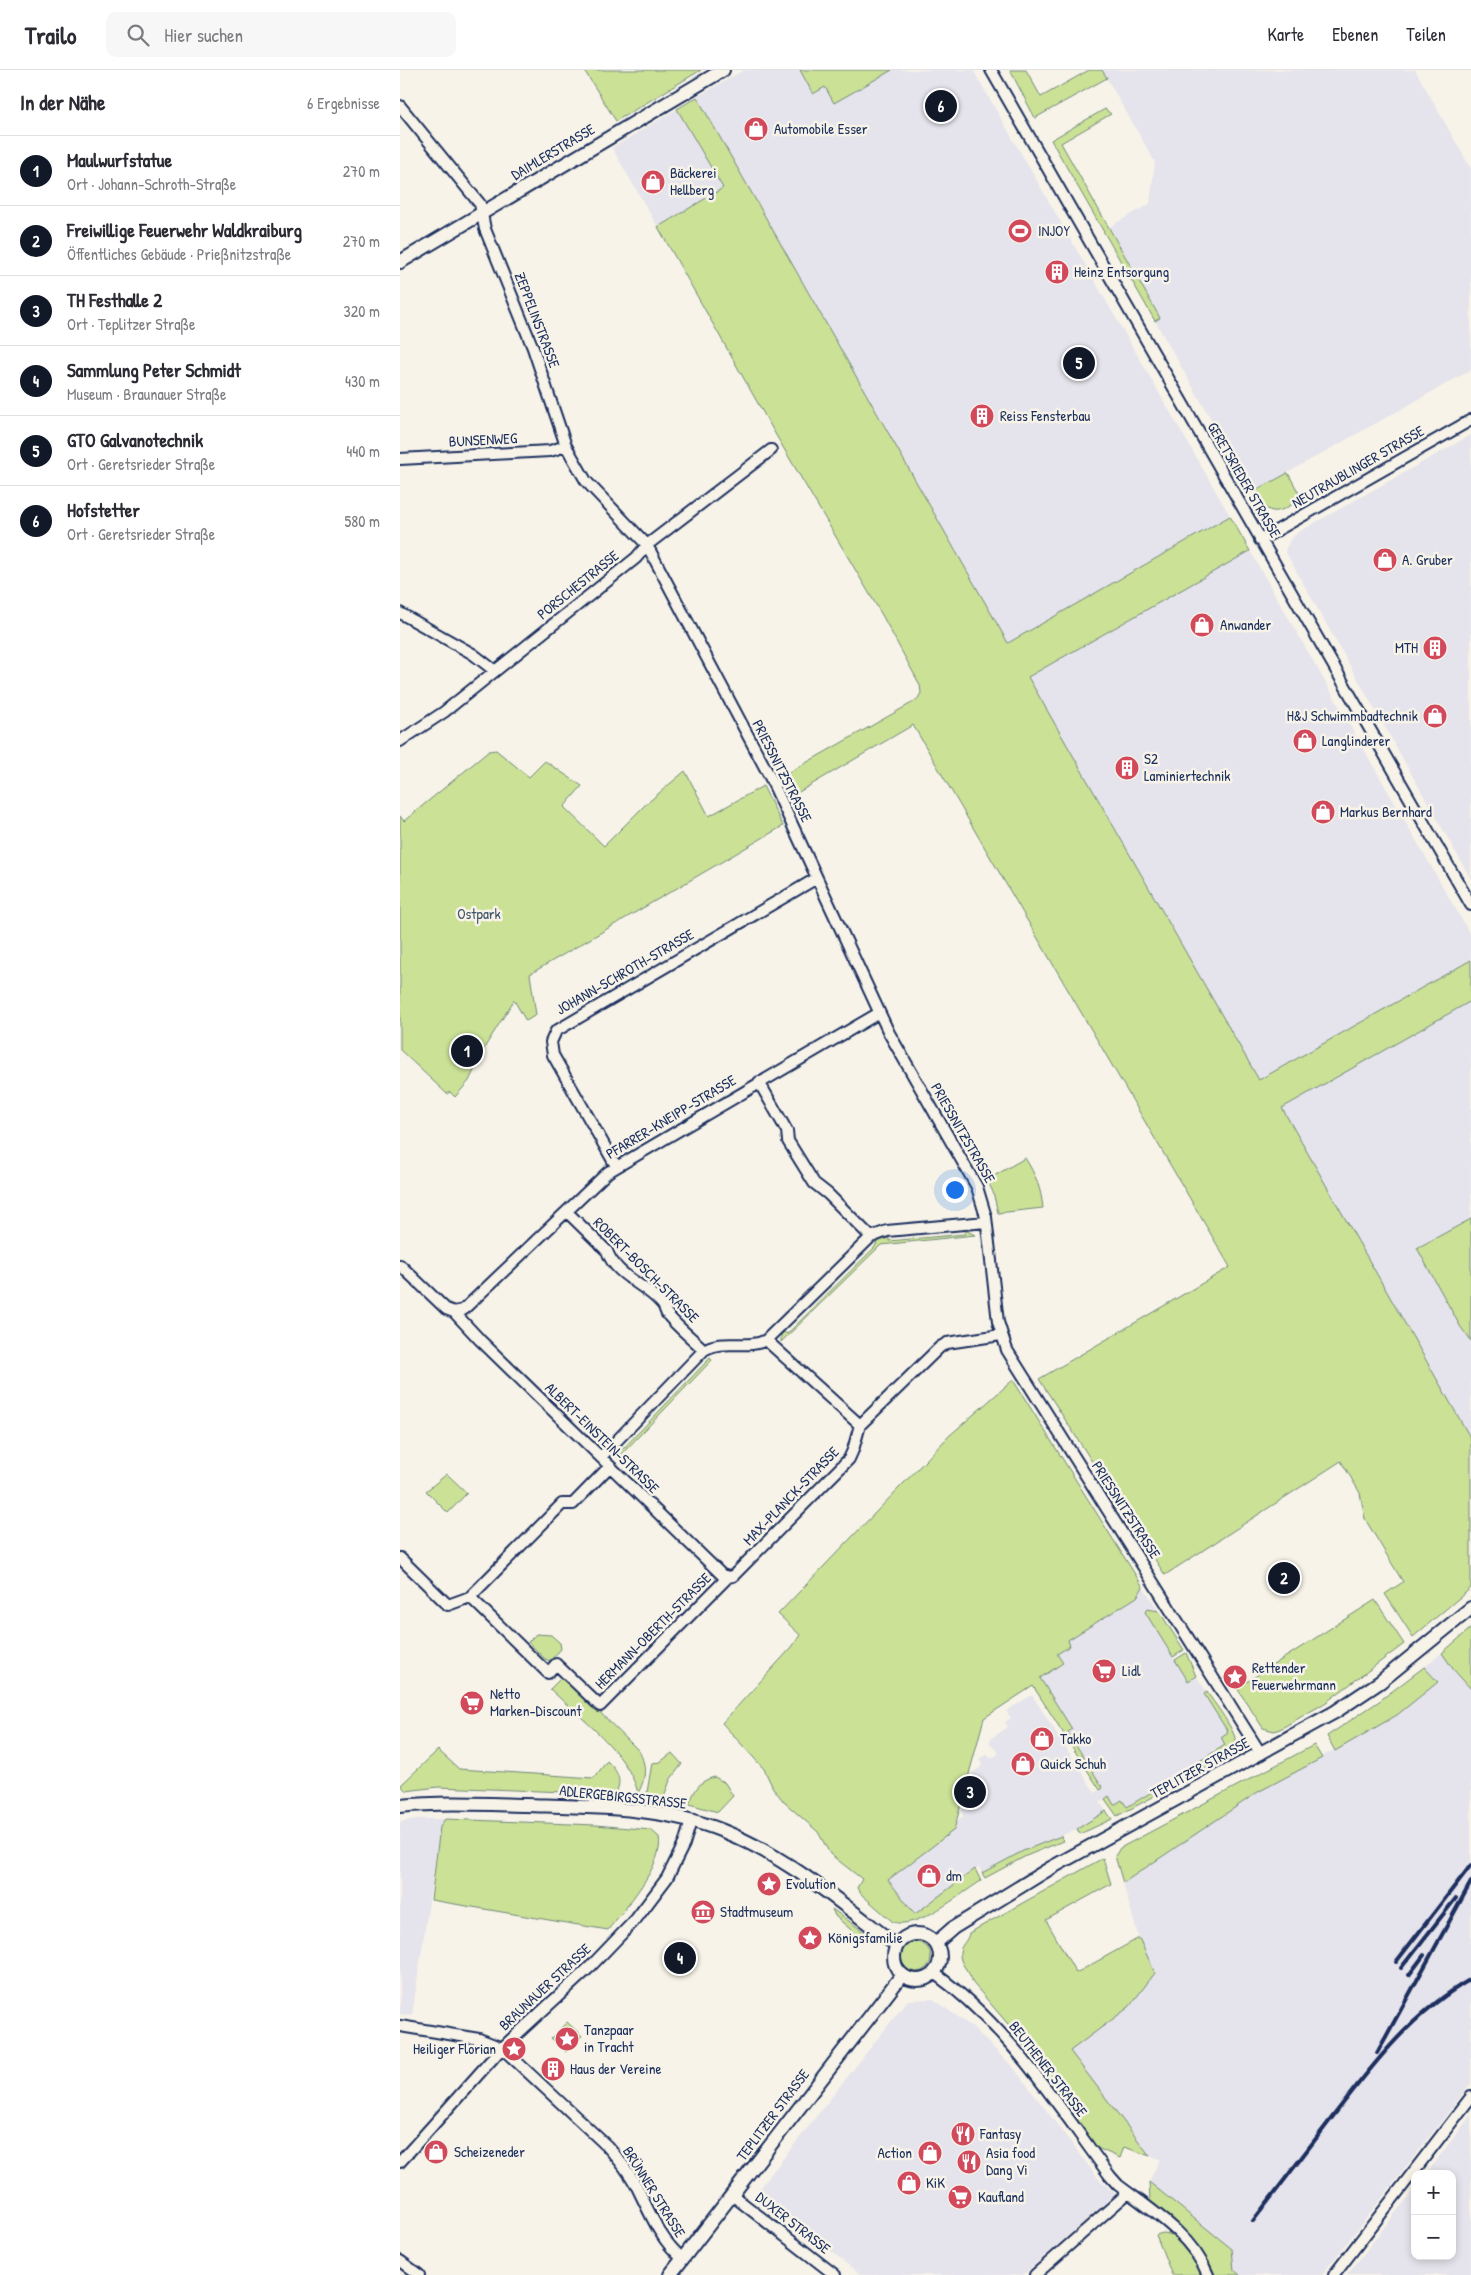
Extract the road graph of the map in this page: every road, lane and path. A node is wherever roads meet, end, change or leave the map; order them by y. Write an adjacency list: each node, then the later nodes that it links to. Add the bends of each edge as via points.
1 (723, 70): 4 (street, DAIMLERSTRASSE)
2 (991, 70): 10 (street, GERETSRIEDER STRASSE)
3 (400, 106): 4 (street, ZEPPELINSTRASSE, via 476,198)
4 (483, 212): 5 (street, DAIMLERSTRASSE); 7 (street, ZEPPELINSTRASSE, via 485,229 534,348)
5 (400, 262)
6 (1471, 420): 10 (street, NEUTRAUBLINGER STRASSE)
7 (566, 446): 9 (street, BUNSENWEG, via 550,451); 11 (street, ZEPPELINSTRASSE, via 586,481)
8 (771, 450): 11 (street, PORSCHESTRASSE)
9 (400, 459)
10 (1260, 540): 16 (street, GERETSRIEDER STRASSE)
11 (647, 545): 13 (street, PORSCHESTRASSE, via 636,558); 15 (street, PRIESSNITZSTRASSE, via 771,779)
12 (400, 613): 13 (street, via 473,654)
13 (495, 671): 14 (street, PORSCHESTRASSE, via 444,712)
14 (400, 741)
15 (817, 878): 17 (street, PRIESSNITZSTRASSE); 19 (street, JOHANN-SCHROTH-STRASSE, via 556,1031 551,1042 553,1055)
16 (1471, 905)
17 (879, 1013): 18 (street, PFARRER-KNEIPP-STRASSE); 21 (street, PRIESSNITZSTRASSE, via 977,1187)
18 (759, 1082): 19 (street, PFARRER-KNEIPP-STRASSE); 22 (street, via 787,1131 788,1141 814,1183)
19 (616, 1166): 20 (street, PFARRER-KNEIPP-STRASSE)
20 (567, 1212): 24 (street, PFARRER-KNEIPP-STRASSE, via 463,1310); 27 (street, ROBERT-BOSCH-STRASSE, via 636,1284 645,1286 664,1305 667,1314)
21 (986, 1222): 22 (street, via 887,1231); 25 (street, PRIESSNITZSTRASSE)
22 (871, 1237): 26 (street)
23 (400, 1265): 24 (street, ALBERT-EINSTEIN-STRASSE, via 446,1309)
24 (454, 1312): 29 (street, ALBERT-EINSTEIN-STRASSE)
25 (1001, 1335): 28 (street, via 943,1344); 35 (street, PRIESSNITZSTRASSE, via 1015,1365)
26 (766, 1340): 27 (street, via 715,1345); 28 (street)
27 (704, 1350): 29 (street)
28 (860, 1425): 32 (street, MAX-PLANCK-STRASSE, via 849,1459)
29 (601, 1457): 30 (street, ALBERT-EINSTEIN-STRASSE)
30 (610, 1466): 32 (street, ALBERT-EINSTEIN-STRASSE, via 722,1575); 33 (street, via 573,1504 562,1504)
31 (400, 1558): 33 (street, via 448,1605)
32 (731, 1577): 33 (street, HERMANN-OBERTH-STRASSE, via 600,1706 556,1664 548,1673)
33 (470, 1597)
34 (1471, 1608): 35 (street, TEPLITZER STRASSE, via 1358,1698)
35 (1262, 1754): 38 (street, TEPLITZER STRASSE, via 1049,1869 961,1923)
36 (400, 1806): 37 (street, ADLERGEBIRGSSTRASSE, via 455,1803 563,1806)
37 (691, 1821): 39 (street, ADLERGEBIRGSSTRASSE, via 744,1841 800,1872); 43 (street, BRAUNAUER STRASSE, via 667,1878 636,1919 591,1966)
38 (936, 1943): 39 (street, via 929,1937 916,1934 903,1938); 40 (street, via 940,1958)
39 (896, 1945): 41 (street, via 893,1960)
40 (934, 1973): 41 (street, via 922,1980); 46 (street, BEUTHENER STRASSE, via 964,1996 1004,2035 1032,2068 1110,2176)
41 (902, 1975): 47 (street, TEPLITZER STRASSE)
42 (400, 2026): 43 (street, BRÜNNER STRASSE, via 479,2039)
43 (502, 2048): 45 (street, BRAUNAUER STRASSE); 48 (street, BRÜNNER STRASSE, via 608,2146 636,2186 660,2233)
44 (1471, 2097): 55 (street)
45 (400, 2162)
46 (1128, 2193): 53 (street); 54 (street, BEUTHENER STRASSE, via 1186,2241 1199,2256)
47 (732, 2195): 48 (street, TEPLITZER STRASSE); 52 (street, DUXER STRASSE)
48 (683, 2259): 51 (street, TEPLITZER STRASSE)
49 (400, 2261): 50 (street)
50 (419, 2275)
51 (670, 2275)
52 (835, 2275)
53 (1035, 2275)
54 (1208, 2275)
55 (1334, 2275)

